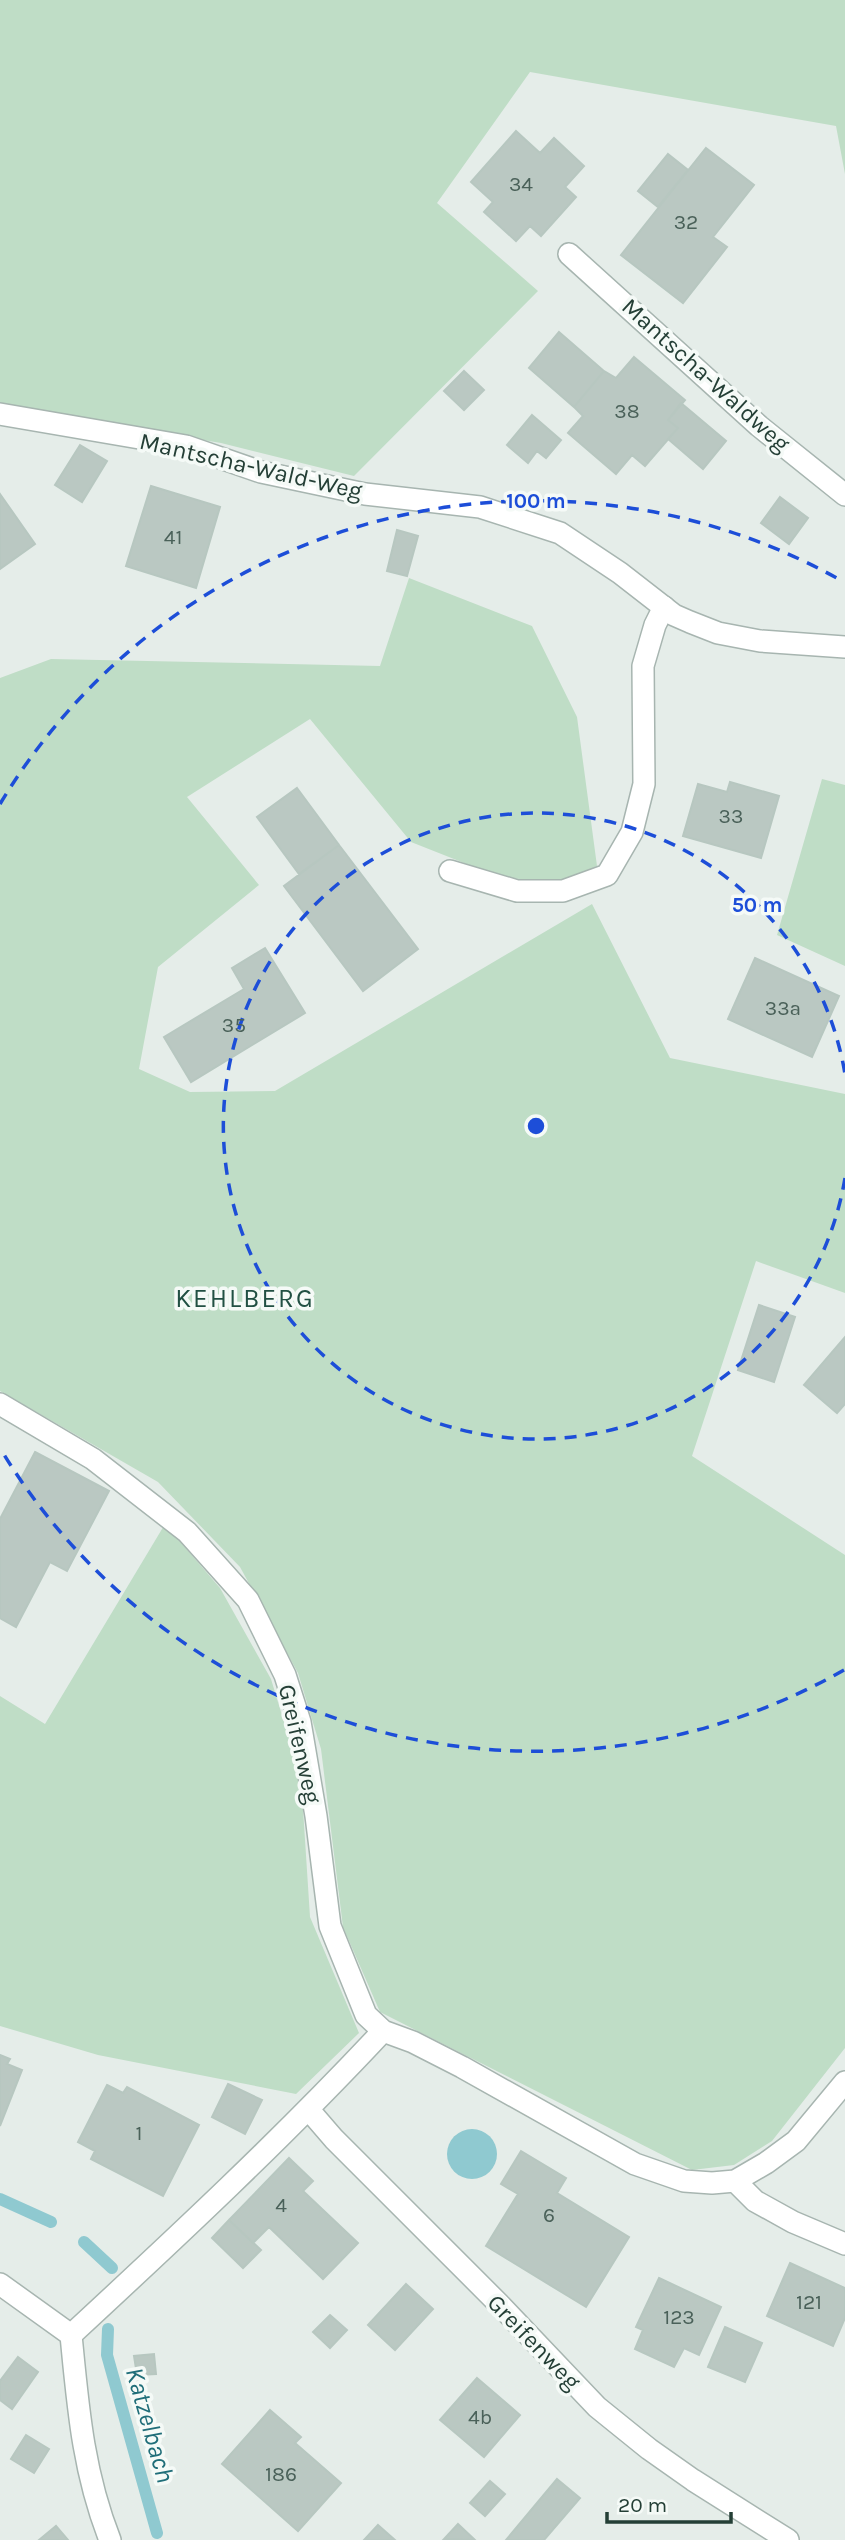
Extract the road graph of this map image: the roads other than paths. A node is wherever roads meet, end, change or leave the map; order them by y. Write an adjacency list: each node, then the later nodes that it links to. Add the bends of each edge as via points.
1 (569, 254): 3 (street, Mantscha-Waldweg, via 758,426)
2 (0, 414): 4 (street, Mantscha-Wald-Weg, via 186,446 261,472 365,494 505,514 560,533)
3 (845, 495)
4 (663, 607): 5 (street, Mantscha-Wald-Weg, via 718,633); 6 (street, via 643,666 644,784 632,832 607,875 563,891 517,891)
5 (845, 647)
6 (450, 871)
7 (0, 1404): 8 (street, Greifenweg, via 93,1460 187,1532 248,1600 285,1675 300,1722 330,1926 366,2015)
8 (383, 2031): 10 (street); 11 (street, via 462,2067 635,2164 684,2181)
9 (845, 2082): 11 (street, via 796,2141)
10 (309, 2110): 14 (street); 16 (street, Greifenweg, via 597,2407 649,2449)
11 (735, 2181): 12 (street, via 755,2201)
12 (845, 2244)
13 (0, 2284): 14 (street)
14 (71, 2335): 15 (street, via 84,2452)
15 (110, 2540)
16 (788, 2540)

